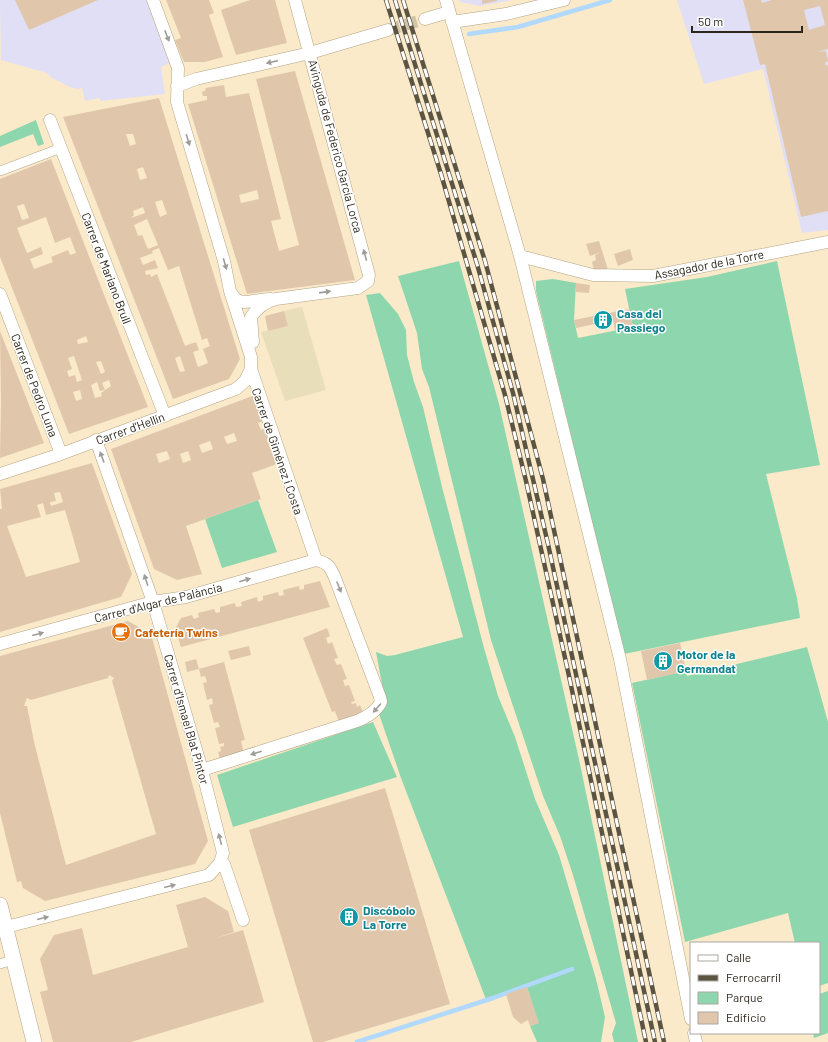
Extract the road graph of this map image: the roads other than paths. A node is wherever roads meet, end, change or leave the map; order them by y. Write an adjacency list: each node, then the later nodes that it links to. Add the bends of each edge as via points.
1 (153, 0): 8 (street, Carrer de Giménez i Costa, one-way to 8, via 178,68)
2 (295, 0): 7 (street, Avinguda de Federico García Lorca)
3 (564, 0): 4 (street, via 506,14)
4 (449, 11): 5 (street); 13 (street)
5 (425, 19)
6 (388, 30): 7 (street)
7 (310, 53): 8 (street, one-way to 8, via 196,79); 16 (street, Avinguda de Federico García Lorca, one-way to 7, via 358,288 368,281 369,270)
8 (177, 86): 14 (street, Carrer de Giménez i Costa, one-way to 14, via 177,102 224,261)
9 (50, 120): 10 (street, Carrer de Mariano Brull)
10 (61, 148): 11 (street); 18 (street, Carrer de Mariano Brull)
11 (0, 171)
12 (828, 242): 13 (street, Assagador de la Torre, via 653,276 593,275)
13 (520, 256): 31 (street, via 620,659)
14 (230, 291): 16 (street, via 234,299 243,303); 17 (street, Carrer de Giménez i Costa)
15 (0, 294): 20 (street, Carrer de Pedro Luna)
16 (276, 299): 17 (street, via 259,308 251,317)
17 (251, 363): 18 (street, Carrer d'Hellín, via 246,381 236,390); 22 (street, Carrer de Giménez i Costa)
18 (165, 416): 19 (street, Carrer d'Hellín)
19 (96, 440): 20 (street, Carrer d'Hellín); 23 (street, Carrer d'Ismael Blat Pintor, one-way to 19)
20 (61, 454): 21 (street, Carrer d'Hellín)
21 (0, 474)
22 (316, 560): 23 (street, Carrer d'Algar de Palància, one-way to 22, via 186,597); 25 (street, one-way to 25, via 330,566 381,702 372,713 357,721)
23 (153, 602): 24 (street, Carrer d'Algar de Palància, one-way to 23); 25 (street, Carrer d'Ismael Blat Pintor)
24 (0, 644)
25 (202, 770): 26 (street, Carrer d'Ismael Blat Pintor, one-way to 25, via 223,854 222,844)
26 (220, 863): 28 (street, via 224,864); 29 (street, one-way to 26, via 198,879 209,875)
27 (0, 905): 29 (street)
28 (243, 920)
29 (6, 927): 30 (street)
30 (7, 962): 32 (street)
31 (690, 1014)
32 (34, 1042)

